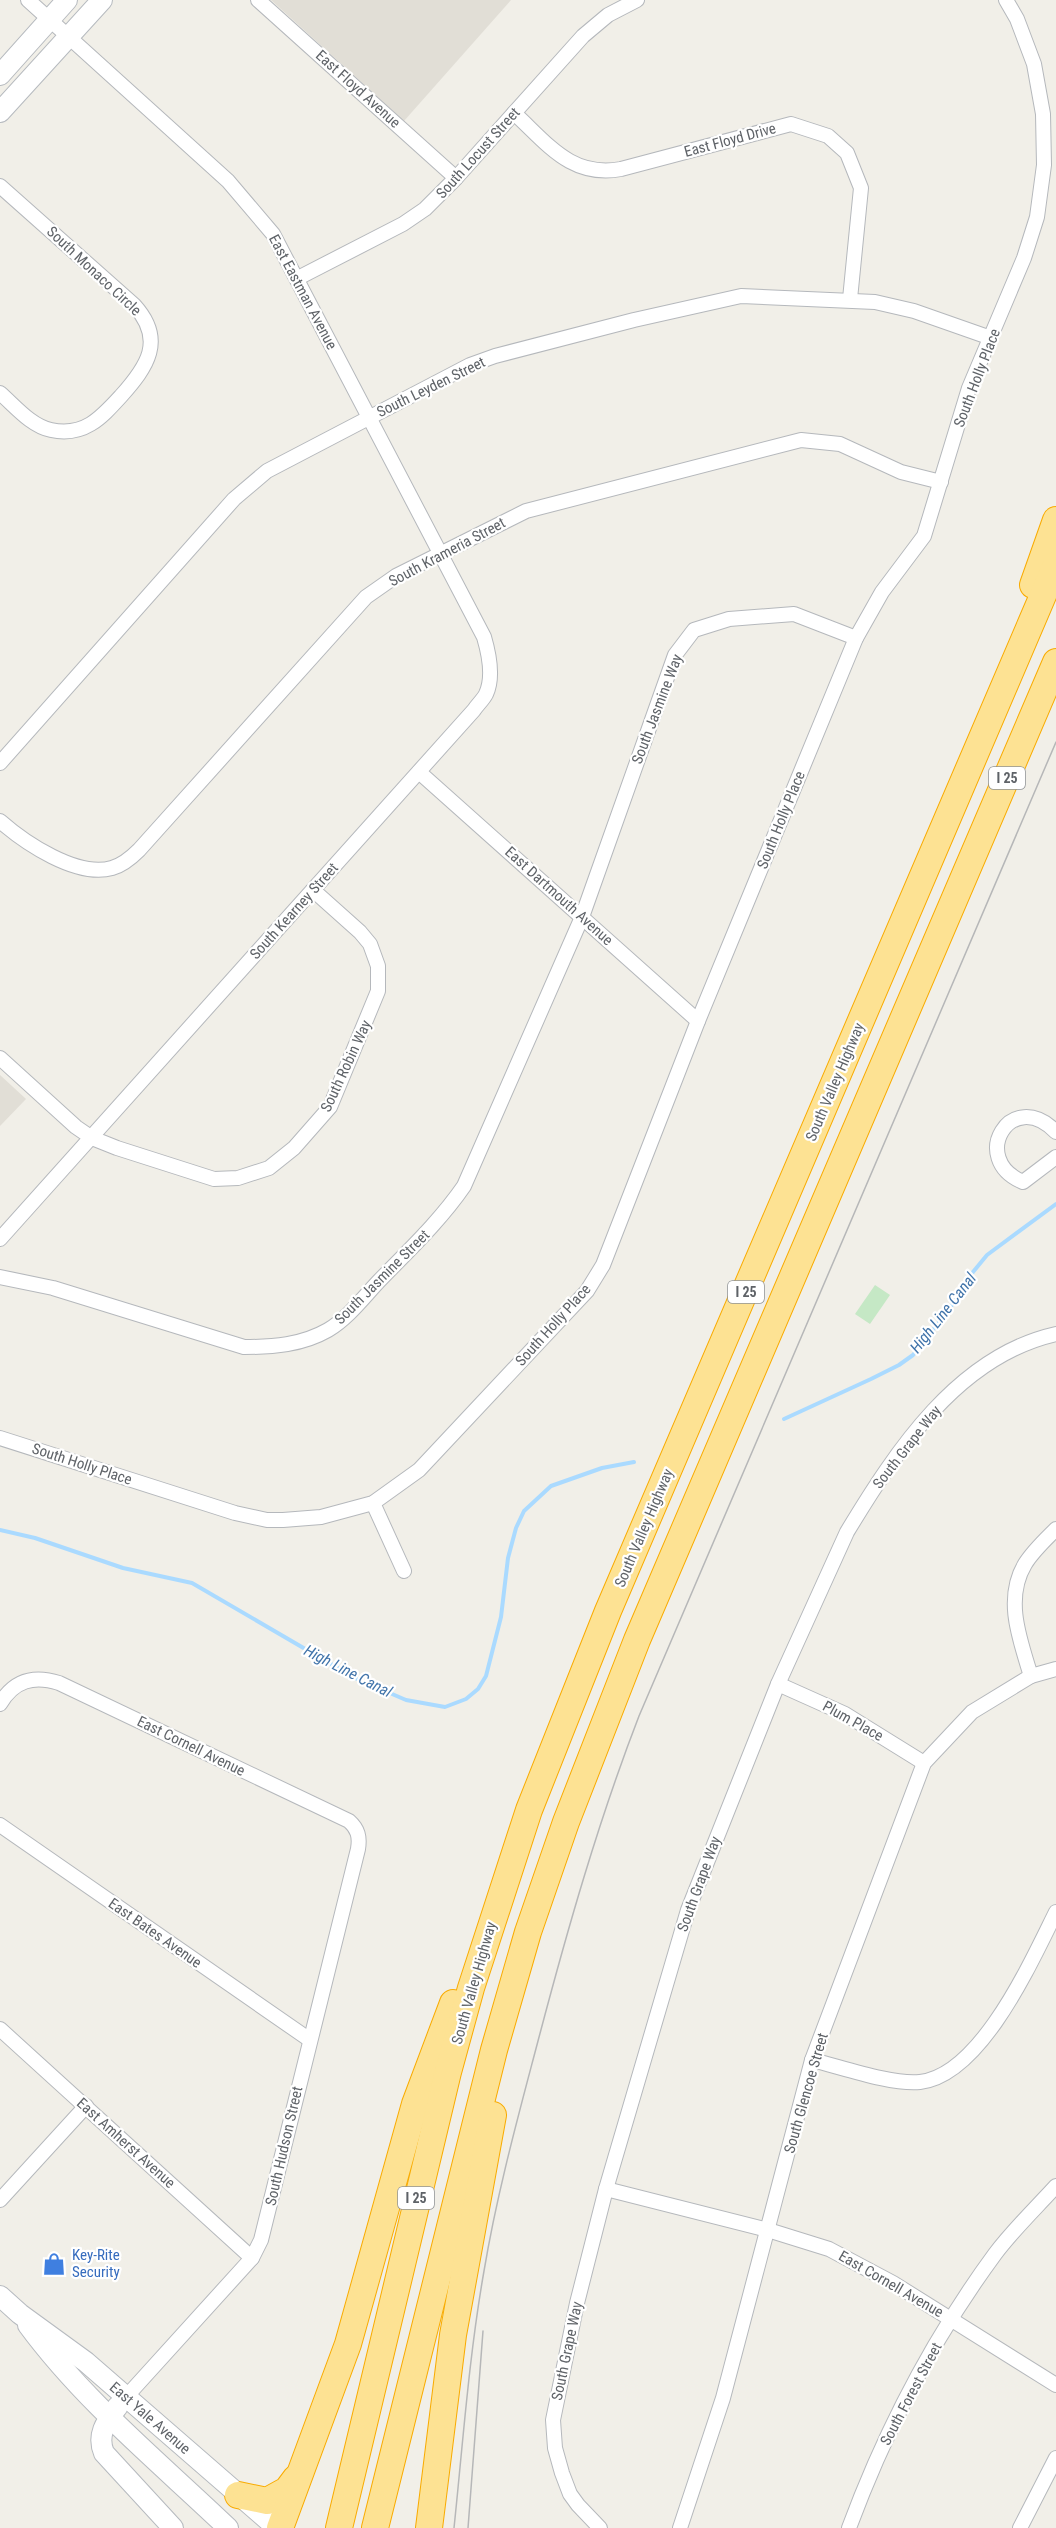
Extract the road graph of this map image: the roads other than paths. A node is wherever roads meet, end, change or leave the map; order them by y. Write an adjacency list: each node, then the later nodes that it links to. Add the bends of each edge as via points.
1 (27, 0): 7 (street, East Eastman Avenue)
2 (67, 0): 7 (main road)
3 (102, 0): 8 (main road)
4 (258, 0): 12 (street, East Floyd Avenue)
5 (637, 0): 11 (street, South Locust Street, via 594,25)
6 (1006, 0): 16 (street, South Holly Place, via 1034,64 1045,138 1032,238)
7 (49, 20): 8 (street, East Eastman Avenue); 9 (main road)
8 (68, 37): 10 (main road); 14 (street, East Eastman Avenue, via 239,192 273,234)
9 (0, 75)
10 (0, 112)
11 (514, 114): 12 (street, South Locust Street); 15 (street, East Floyd Drive, via 573,164 598,172 791,124 828,136 847,153 861,188)
12 (456, 178): 14 (street, South Locust Street, via 425,209 403,224)
13 (0, 186): 17 (street, South Monaco Circle, via 134,305 148,326 151,341 148,361 139,376 86,429 63,432 37,426)
14 (298, 278): 18 (street, East Eastman Avenue)
15 (850, 299): 16 (street, South Leyden Street, via 914,311); 18 (street, South Leyden Street, via 741,296 634,320 478,362)
16 (991, 338): 19 (street, South Holly Place, via 969,388)
17 (0, 393)
18 (370, 416): 21 (street, East Eastman Avenue); 27 (street, South Leyden Street, via 267,471 234,500)
19 (940, 482): 21 (street, South Krameria Street, via 901,472 840,444 801,440 526,511); 23 (street, South Holly Place, via 924,536 882,592)
20 (1056, 520): 26 (highway)
21 (441, 554): 28 (street, South Kearney Street, via 484,637 489,677 486,694); 29 (street, South Krameria Street, via 396,576 366,597 139,850 121,865 99,870 78,866 24,841)
22 (1056, 565): 26 (highway, South Valley Highway / I 25)
23 (856, 638): 32 (street, South Jasmine Way, via 794,614 729,619 694,630 675,655); 33 (street, South Holly Place)
24 (1056, 662): 31 (highway, I 25)
25 (1056, 688): 31 (highway)
26 (992, 714): 52 (highway, South Valley Highway / I 25, via 608,1611)
27 (0, 763)
28 (419, 772): 30 (street, South Kearney Street); 32 (street, East Dartmouth Avenue)
29 (0, 821)
30 (313, 890): 36 (street, South Kearney Street); 36 (street, South Robin Way, via 360,932 375,955 379,978 374,1005 336,1095 322,1118 281,1160 238,1179 204,1177)
31 (957, 893): 54 (highway, I 25, via 637,1640 586,1768)
32 (582, 917): 33 (street, East Dartmouth Avenue); 39 (street, South Jasmine Street, via 464,1186 448,1209 329,1329 300,1342 244,1347 54,1288)
33 (698, 1021): 42 (street, South Holly Place, via 603,1265 587,1291 419,1470)
34 (0, 1058): 36 (street)
35 (1056, 1132): 37 (street, via 1039,1120 1016,1119 1006,1124 996,1147 1007,1171 1023,1182)
36 (92, 1138): 38 (street, South Kearney Street)
37 (1056, 1157)
38 (0, 1239)
39 (0, 1276)
40 (1056, 1334): 47 (street, South Grape Way, via 1018,1345 986,1363 907,1442 847,1532)
41 (0, 1438): 42 (street, South Holly Place, via 235,1514 267,1520 321,1517)
42 (374, 1503): 44 (street)
43 (1056, 1529): 46 (street, via 1024,1564 1013,1596)
44 (404, 1571)
45 (1056, 1669): 46 (street)
46 (1030, 1676): 49 (street, South Glencoe Street, via 972,1712)
47 (778, 1684): 49 (street, Plum Place, via 845,1714); 60 (street, South Grape Way, via 688,1910)
48 (0, 1704): 51 (street, East Cornell Avenue, via 23,1681 39,1678 59,1683)
49 (924, 1763): 57 (street, South Glencoe Street)
50 (0, 1826): 56 (street, East Bates Avenue)
51 (355, 1827): 56 (street, South Hudson Street, via 358,1849)
52 (507, 1872): 71 (highway, via 429,2063 348,2344); 76 (highway, South Valley Highway / I 25, via 445,2083)
53 (1056, 1912): 57 (street, via 1016,1990 984,2038 942,2075 920,2082 897,2081)
54 (528, 1932): 77 (highway, I 25, via 459,2185); 78 (highway, via 453,2335)
55 (0, 2029): 58 (street, East Amherst Avenue)
56 (310, 2040): 63 (street, South Hudson Street, via 264,2230)
57 (812, 2060): 62 (street, South Glencoe Street)
58 (86, 2106): 61 (street); 63 (street, East Amherst Avenue)
59 (1056, 2186): 66 (street, South Forest Street, via 996,2253)
60 (606, 2189): 62 (street, East Cornell Avenue); 79 (street, South Grape Way, via 553,2420 555,2448 570,2494)
61 (0, 2200)
62 (768, 2229): 66 (street, East Cornell Avenue, via 843,2256); 80 (street, South Glencoe Street, via 723,2398)
63 (252, 2258): 68 (street, South Hudson Street)
64 (0, 2296): 65 (main road, East Yale Avenue)
65 (20, 2314): 68 (main road, East Yale Avenue, via 72,2350); 69 (main road, East Yale Avenue, via 53,2357)
66 (952, 2319): 67 (street, East Cornell Avenue); 81 (street, South Forest Street, via 906,2398)
67 (1056, 2385)
68 (126, 2397): 69 (main road, South Hudson Street); 72 (main road, East Yale Avenue)
69 (111, 2416): 73 (main road, South Hudson Street, via 100,2438 104,2453); 74 (main road, East Yale Avenue)
70 (1056, 2458): 82 (street)
71 (304, 2465): 72 (highway, via 287,2490 277,2497 267,2501); 75 (highway)
72 (238, 2495): 75 (main road, East Yale Avenue)
73 (173, 2528)
74 (228, 2528)
75 (278, 2528)
76 (339, 2528)
77 (375, 2528)
78 (429, 2528)
79 (600, 2528)
80 (680, 2528)
81 (849, 2528)
82 (1020, 2528)

